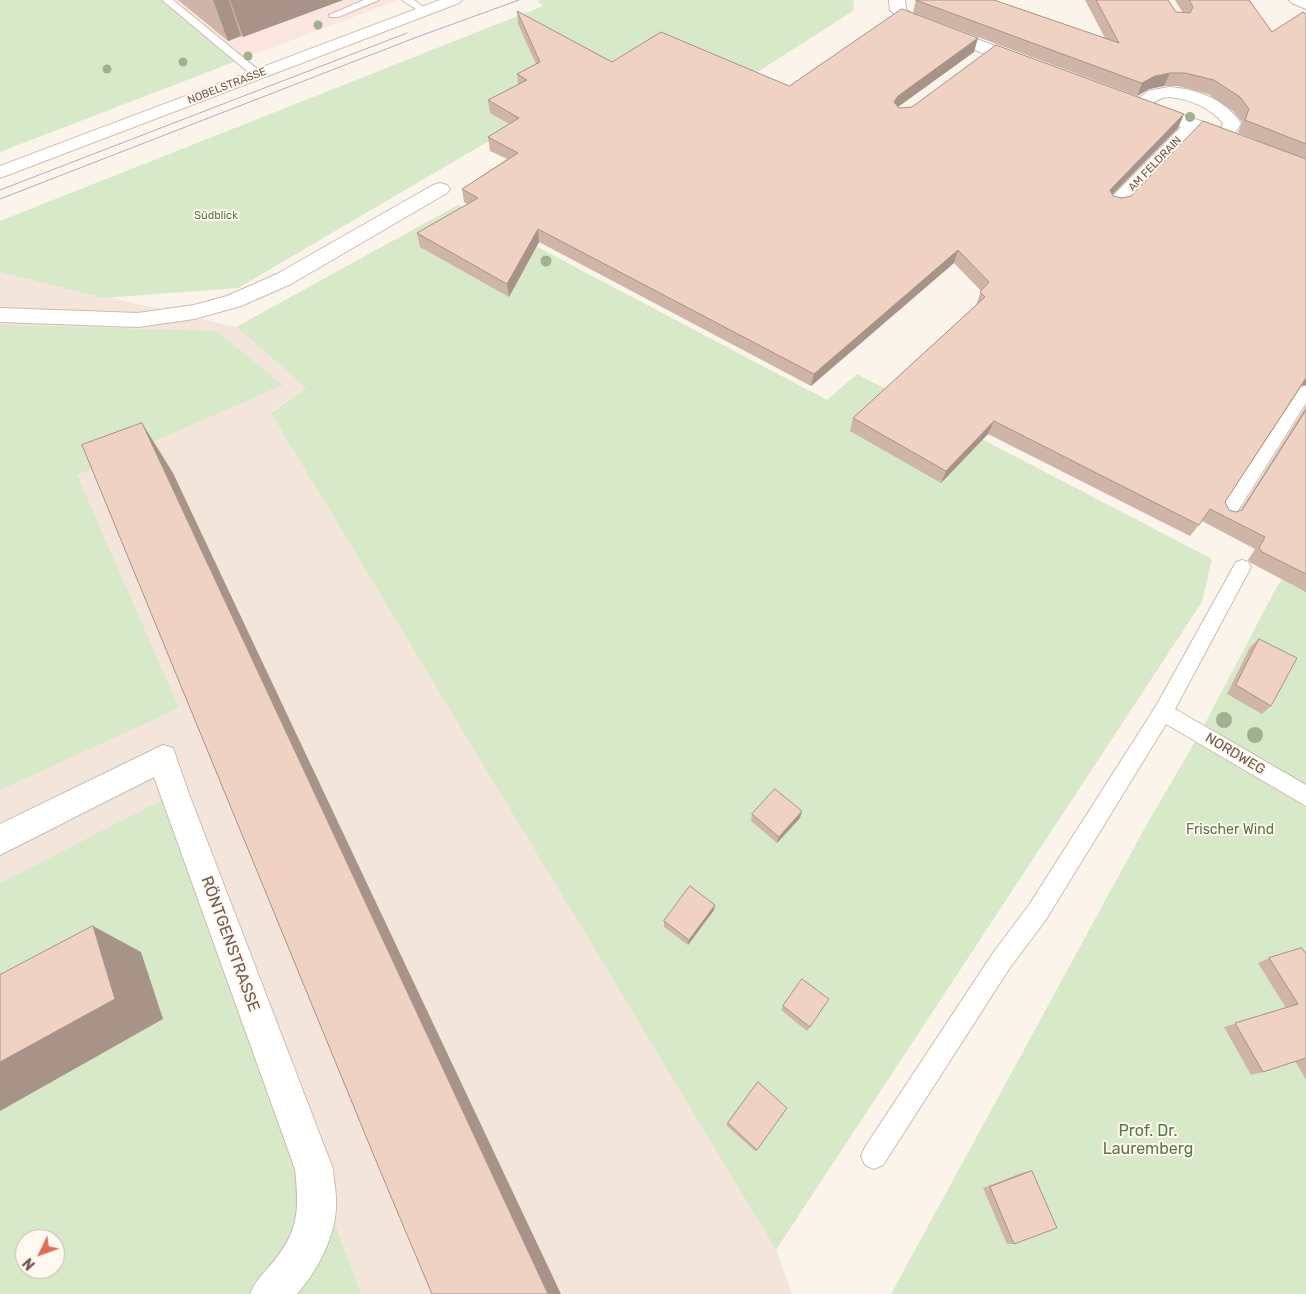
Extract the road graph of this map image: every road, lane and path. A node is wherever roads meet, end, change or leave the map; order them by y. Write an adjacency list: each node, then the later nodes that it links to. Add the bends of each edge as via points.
1 (167, 0): 13 (lane)
2 (374, 0): 9 (lane)
3 (407, 0): 8 (lane)
4 (454, 0): 8 (street, NOBELSTRASSE)
5 (897, 0): 10 (street, via 898,10 908,20)
6 (1297, 0): 7 (street)
7 (1306, 4)
8 (424, 11): 13 (street, NOBELSTRASSE)
9 (334, 15)
10 (990, 50): 11 (street); 12 (street)
11 (976, 61)
12 (1045, 70)
13 (257, 74): 19 (street, NOBELSTRASSE)
14 (1122, 99): 15 (street, AM FELDRAIN)
15 (1139, 105): 16 (street, AM FELDRAIN); 17 (street, via 1158,93 1186,95 1224,112 1232,123)
16 (1193, 125): 17 (street, AM FELDRAIN); 21 (street, AM FELDRAIN)
17 (1224, 136): 18 (street, AM FELDRAIN)
18 (1248, 146)
19 (0, 172)
20 (440, 189): 22 (street, via 284,279 234,301 194,312 138,320)
21 (1116, 204)
22 (0, 315)
23 (1306, 391): 24 (lane)
24 (1226, 516)
25 (1242, 567): 26 (lane)
26 (1163, 712): 27 (lane, NORDWEG); 29 (lane, via 1037,913)
27 (1306, 796)
28 (0, 840): 30 (street, RÖNTGENSTRASSE, via 163,758 314,1168 317,1208 308,1248)
29 (874, 1156)
30 (270, 1294)

